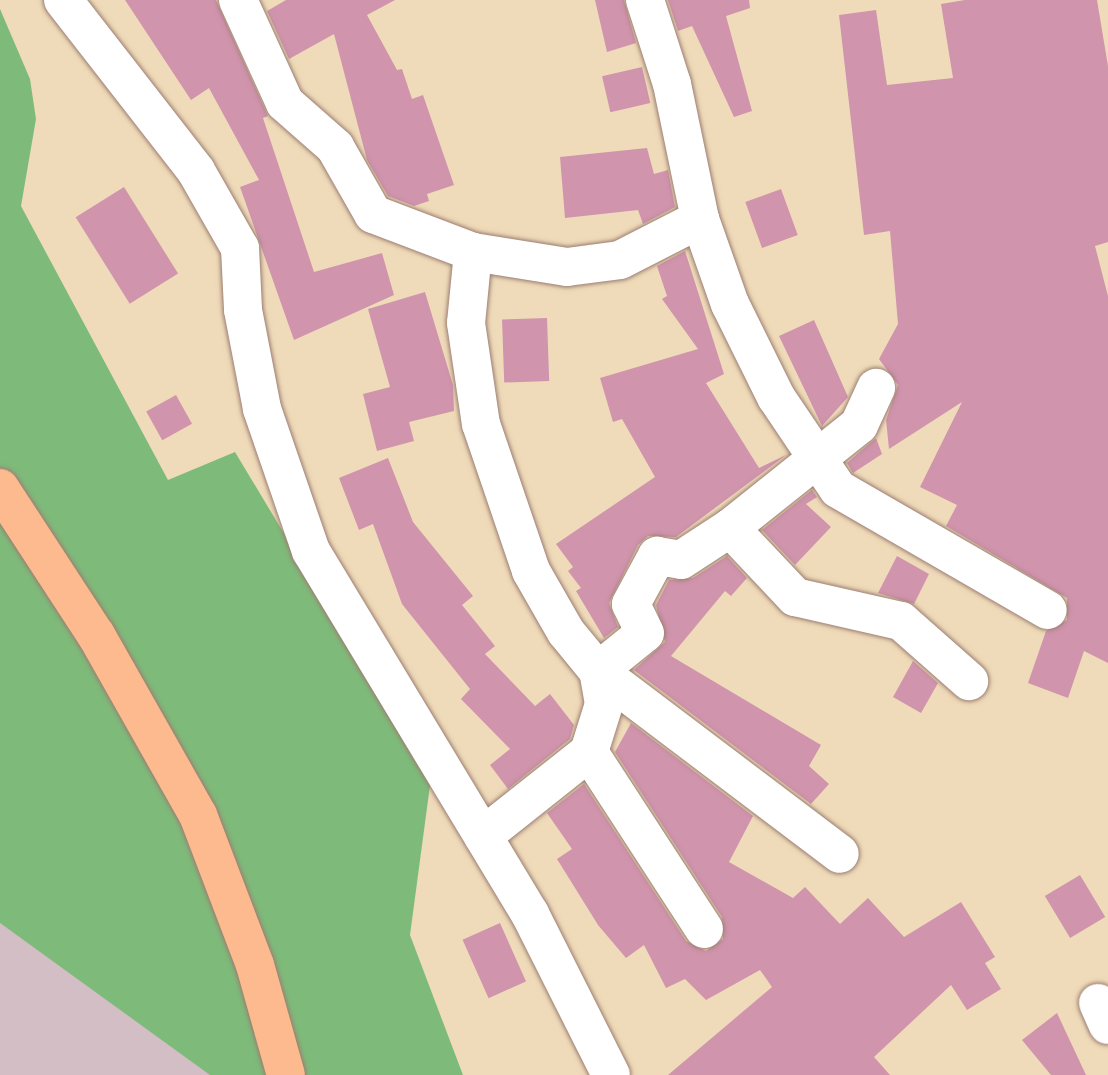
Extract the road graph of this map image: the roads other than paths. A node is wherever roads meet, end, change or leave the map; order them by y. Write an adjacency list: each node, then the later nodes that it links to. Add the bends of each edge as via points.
1 (63, 0): 14 (street, via 197,171 240,248 243,310 262,409 311,551)
2 (238, 0): 5 (street, via 285,103 335,147 365,206)
3 (645, 0): 4 (street, via 672,83)
4 (700, 219): 5 (street, via 620,260 531,265); 7 (street, via 757,368)
5 (473, 252): 11 (street, via 466,323 495,472 531,572)
6 (876, 388): 7 (street, via 859,425)
7 (819, 455): 9 (street); 10 (street, via 838,489)
8 (0, 488): 17 (main road, via 96,635 198,815 255,965)
9 (730, 528): 11 (street, via 681,560 657,556 631,604 645,633); 12 (street, via 795,597 901,621)
10 (1048, 610)
11 (598, 671): 13 (street, via 604,704); 15 (street)
12 (968, 681)
13 (589, 752): 14 (street); 16 (street)
14 (483, 836): 18 (street)
15 (839, 855)
16 (704, 929)
17 (286, 1075)
18 (611, 1075)

